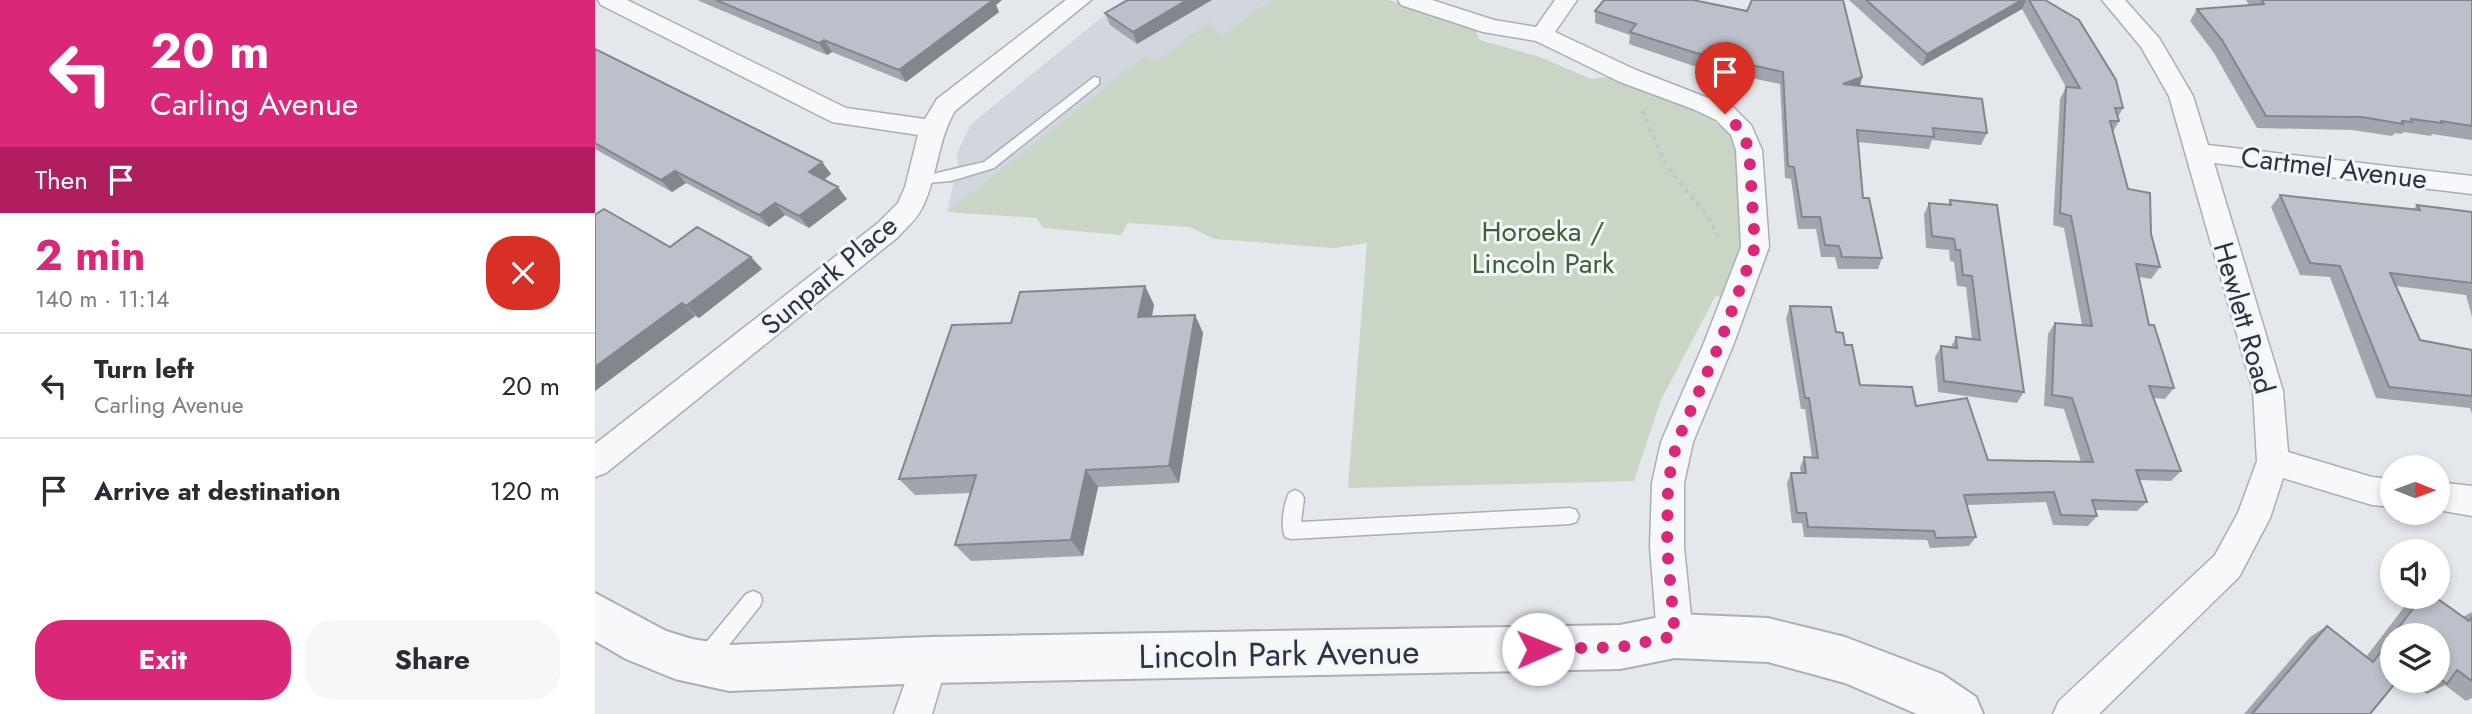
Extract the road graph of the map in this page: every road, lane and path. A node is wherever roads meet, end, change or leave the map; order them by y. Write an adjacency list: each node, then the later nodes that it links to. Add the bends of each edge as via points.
1 (609, 0): 9 (street, via 841,116)
2 (1080, 0): 9 (street, Sunpark Place, via 956,96)
3 (1409, 0): 6 (street, via 1491,27)
4 (1566, 0): 6 (street)
5 (2113, 0): 10 (street, Hewlett Road, via 2165,64 2181,96)
6 (1542, 35): 23 (street, via 1627,76 1725,114 1742,131 1749,150 1755,247 1677,442 1668,484 1667,547)
7 (1094, 81): 11 (lane, via 989,165)
8 (1639, 103): 13 (path, via 1654,146 1678,183 1714,223)
9 (932, 128): 11 (street, Sunpark Place)
10 (2196, 152): 12 (street, Cartmel Avenue); 14 (street, Hewlett Road, via 2268,391)
11 (920, 181): 15 (street, Sunpark Place, via 909,208 888,230)
12 (2472, 185)
13 (1721, 243)
14 (2273, 461): 16 (street); 28 (street, Hewlett Road, via 2253,518 2227,566)
15 (595, 463)
16 (2380, 492)
17 (1295, 498): 20 (lane, via 1291,531)
18 (2450, 498): 19 (street)
19 (2472, 501)
20 (1570, 516)
21 (753, 600): 25 (lane)
22 (595, 615): 25 (street, Lincoln Park Avenue, via 629,639)
23 (1675, 636): 24 (street, Lincoln Park Avenue, via 1621,647); 27 (street, Lincoln Park Avenue, via 1768,640 1845,660 1925,691)
24 (930, 660): 25 (street, Lincoln Park Avenue, via 729,668); 26 (street)
25 (700, 665)
26 (913, 714)
27 (1959, 714)
28 (2071, 714)

